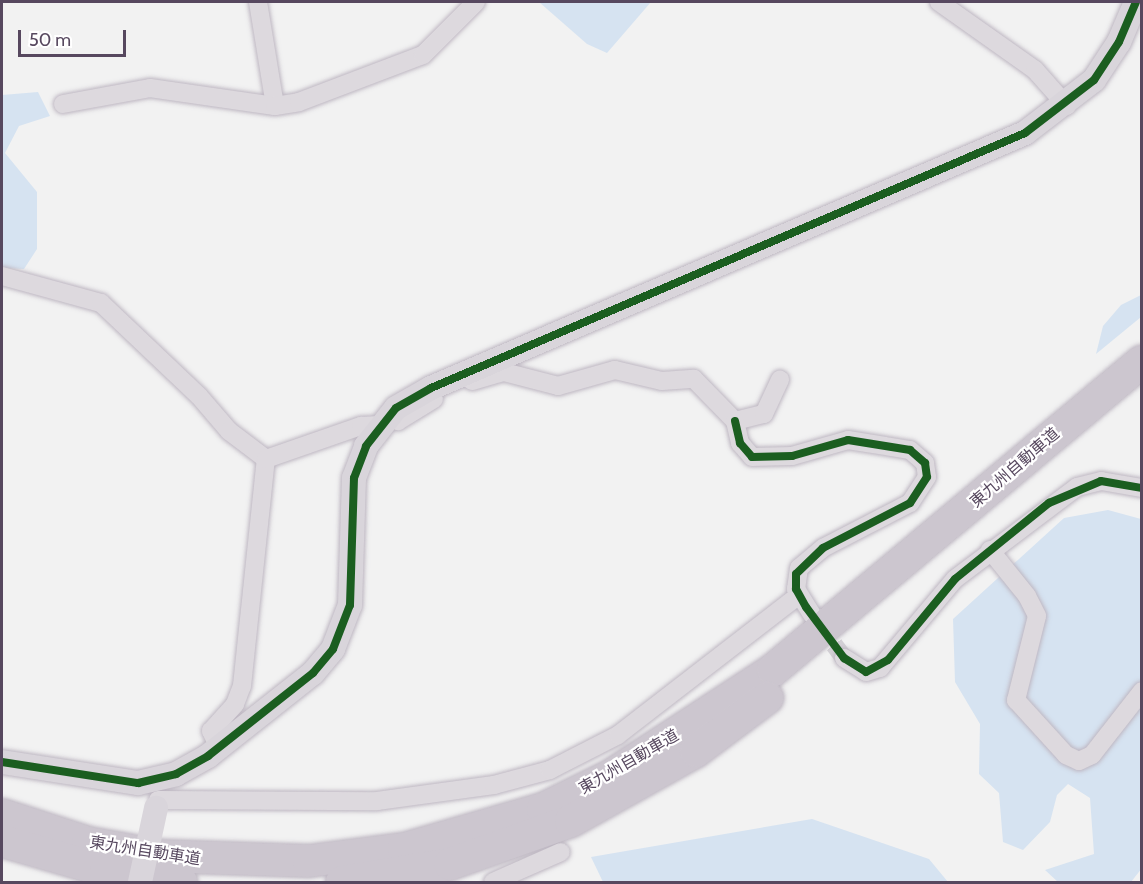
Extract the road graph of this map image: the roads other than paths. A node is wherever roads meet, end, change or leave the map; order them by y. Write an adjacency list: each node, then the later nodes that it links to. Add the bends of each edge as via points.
1 (258, 2): 6 (street)
2 (476, 2): 6 (street, via 423,55 320,95)
3 (939, 2): 7 (street, via 1035,70)
4 (1136, 2): 7 (street, via 1105,65)
5 (63, 104): 6 (street, via 150,88)
6 (275, 106)
7 (1067, 106): 12 (street, via 977,158 431,388)
8 (2, 276): 14 (street, via 101,303 200,396 229,431)
9 (1142, 361): 24 (highway, 東九州自動車道, via 773,670 612,775 543,809 404,849 309,861 161,856 88,843)
10 (780, 379): 13 (street, via 764,414)
11 (1142, 387): 29 (highway, 東九州自動車道, via 864,622 696,751 571,821 501,849 408,873)
12 (385, 420): 13 (street, via 404,419 440,395 491,374 504,372 558,386 615,370 662,381 694,379); 14 (street); 21 (street, via 354,478 351,590 339,638 314,674)
13 (735, 421): 17 (street, via 740,443 752,457 792,456 848,440 910,450 925,463 927,477 910,503 805,561 796,574)
14 (266, 459): 21 (street, via 242,686 235,704 211,731)
15 (1142, 488): 16 (street, via 1101,481 1077,487)
16 (990, 550): 19 (street, via 955,579 880,668 858,670); 20 (street, via 1027,596 1036,616 1016,700 1066,755 1079,761 1092,755)
17 (798, 596): 18 (street); 23 (street, via 618,735 550,770 494,785 377,801)
18 (812, 615)
19 (844, 658)
20 (1142, 691)
21 (219, 748): 23 (street)
22 (2, 762): 23 (street, via 111,782)
23 (158, 796): 27 (street, bridge)
24 (2, 815)
25 (2, 841): 28 (highway, 東九州自動車道, via 106,871)
26 (561, 852): 30 (street)
27 (140, 882)
28 (181, 882)
29 (342, 882)
30 (493, 882)

